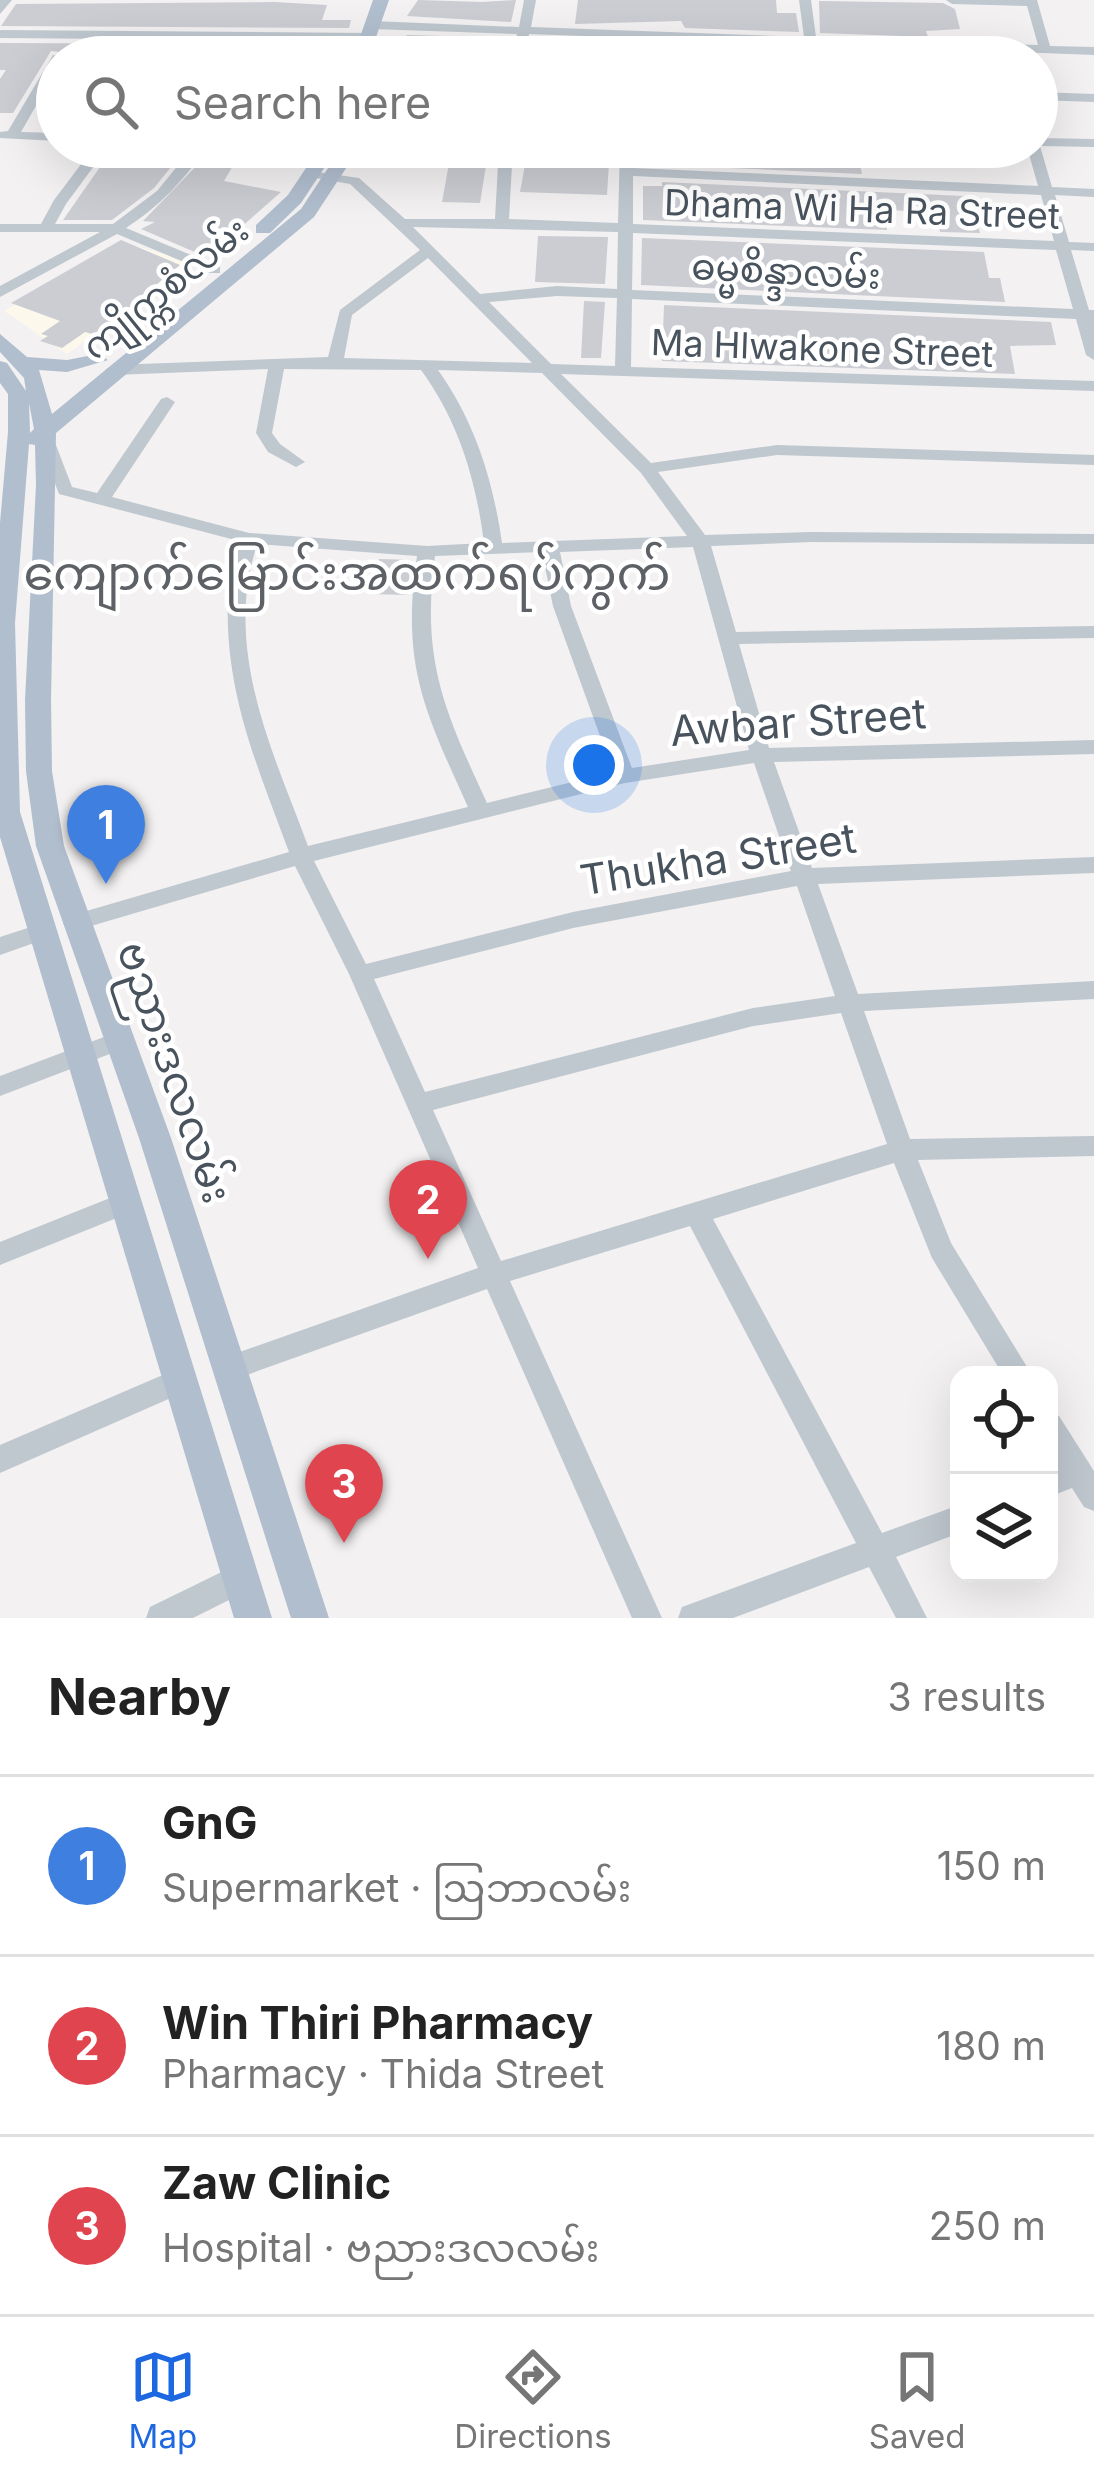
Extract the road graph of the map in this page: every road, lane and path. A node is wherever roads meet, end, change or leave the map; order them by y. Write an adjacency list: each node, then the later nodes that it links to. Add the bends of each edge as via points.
1 (6, 0): 8 (street)
2 (381, 0): 9 (main road)
3 (391, 0): 9 (main road)
4 (530, 0): 10 (street)
5 (805, 0): 19 (street)
6 (952, 0): 7 (street)
7 (1031, 2): 20 (street)
8 (0, 10)
9 (374, 29): 10 (street); 14 (street); 15 (main road); 16 (main road)
10 (523, 29): 17 (street); 18 (street)
11 (0, 34): 12 (street)
12 (70, 35): 13 (street)
13 (160, 35): 14 (street)
14 (252, 35)
15 (371, 36)
16 (374, 36)
17 (522, 36)
18 (596, 36)
19 (810, 36)
20 (1041, 36)
21 (1058, 50): 22 (street)
22 (1094, 51)
23 (36, 89): 26 (street)
24 (1058, 97): 25 (street)
25 (1094, 98)
26 (6, 134): 27 (street)
27 (36, 136)
28 (1094, 143): 29 (street)
29 (1058, 144)
30 (85, 168): 44 (street)
31 (185, 168): 45 (street)
32 (326, 168): 38 (main road, ကျိုက္ကစံလမ်း)
33 (332, 168): 38 (main road, ကျိုက္ကစံလမ်း)
34 (505, 168): 42 (street)
35 (628, 168): 37 (street)
36 (1042, 168): 39 (street)
37 (628, 172): 39 (street); 46 (street)
38 (325, 175): 41 (street, via 354,181); 50 (main road, ကျိုက္ကစံလမ်း); 60 (main road, ကျိုက္ကစံလမ်း, via 297,222)
39 (1047, 192): 40 (street); 47 (street)
40 (1094, 194)
41 (401, 223): 42 (street, Dhama Wi Ha Ra Street); 49 (street)
42 (502, 223): 46 (street, Dhama Wi Ha Ra Street)
43 (0, 228): 44 (street)
44 (46, 228): 45 (street)
45 (114, 229): 50 (street); 51 (street)
46 (628, 230): 47 (street, Dhama Wi Ha Ra Street); 52 (street)
47 (1063, 246): 48 (street, Dhama Wi Ha Ra Street); 54 (street)
48 (1094, 248)
49 (427, 252): 53 (street); 57 (street, via 345,313)
50 (215, 270): 60 (main road, ကျိုက္ကစံလမ်း)
51 (0, 292)
52 (625, 293): 53 (street, ဓမ္မစိန္ဒာလမ်း); 54 (street, ဓမ္မစိန္ဒာလမ်း); 63 (street)
53 (475, 298): 62 (street)
54 (1088, 314): 56 (street)
55 (0, 340): 59 (main road, ဗညားဒလလမ်း)
56 (1094, 355)
57 (334, 362): 58 (street, Ma Hlwakone Street); 61 (street, Ma Hlwakone Street)
58 (277, 363): 60 (street, Ma Hlwakone Street); 69 (street, via 264,433)
59 (11, 365): 60 (main road); 66 (main road, ဗညားဒလလမ်း, via 40,393); 67 (main road, ဗညားဒလလမ်း, via 18,394)
60 (106, 365): 66 (main road, ကျိုက္ကစံလမ်း)
61 (426, 365): 62 (street, Ma Hlwakone Street); 78 (street, via 467,428)
62 (548, 369): 63 (street, Ma Hlwakone Street); 70 (street)
63 (623, 372): 64 (street, Ma Hlwakone Street)
64 (1094, 386)
65 (167, 402): 72 (street)
66 (43, 422): 67 (main road, ကျိုက္ကစံလမ်း); 72 (street, via 65,490); 90 (main road, ဗညားဒလလမ်း, via 39,771)
67 (9, 448): 71 (main road, ဗညားဒလလမ်း)
68 (1094, 460): 70 (street, via 777,451)
69 (296, 462)
70 (647, 469): 75 (street)
71 (6, 489): 81 (main road, ဗညားဒလလမ်း)
72 (100, 501): 73 (street)
73 (250, 538): 77 (street); 87 (street, via 237,592 238,653 248,713)
74 (1094, 539): 75 (street)
75 (701, 543): 76 (street); 80 (street)
76 (551, 550): 78 (street); 84 (street, via 562,606)
77 (427, 551): 78 (street); 86 (street, via 417,605 425,688)
78 (494, 551)
79 (1094, 632): 80 (street)
80 (728, 638): 83 (street)
81 (2, 708): 85 (main road, ဗညားဒလလမ်း)
82 (1094, 747): 83 (street, Awbar Street)
83 (761, 755): 84 (street, Awbar Street); 89 (street)
84 (625, 776): 86 (street, Awbar Street)
85 (3, 813): 90 (main road, ဗညားဒလလမ်း)
86 (481, 813): 87 (street, Awbar Street)
87 (301, 856): 90 (street, Awbar Street); 92 (street)
88 (1094, 866): 89 (street, Thukha Street)
89 (806, 876): 92 (street, Thukha Street, via 573,920); 94 (street)
90 (57, 928): 91 (street, Awbar Street); 95 (main road, ဗညားဒလလမ်း); 96 (main road, ဗညားဒလလမ်း)
91 (0, 946)
92 (360, 974): 98 (street)
93 (1094, 989): 94 (street)
94 (850, 1003): 98 (street, via 753,1017); 100 (street)
95 (120, 1040): 96 (street); 106 (main road, ဗညားဒလလမ်း)
96 (78, 1057): 97 (street); 101 (main road, ဗညားဒလလမ်း)
97 (0, 1086)
98 (417, 1104): 104 (street)
99 (1094, 1146): 100 (street)
100 (903, 1150): 102 (street); 105 (street, via 941,1250)
101 (125, 1203): 103 (street); 107 (main road, ဗညားဒလလမ်း)
102 (694, 1211): 104 (street); 112 (street)
103 (0, 1254)
104 (492, 1275): 106 (street); 117 (street)
105 (1012, 1366)
106 (227, 1369): 116 (main road, ဗညားဒလလမ်း)
107 (179, 1381): 109 (street); 113 (main road, ဗညားဒလလမ်း)
108 (1058, 1439): 110 (street)
109 (0, 1459)
110 (1086, 1484)
111 (950, 1523): 112 (street)
112 (879, 1551): 118 (street); 119 (street)
113 (242, 1577): 114 (street); 115 (main road, ဗညားဒလလမ်း)
114 (161, 1618)
115 (253, 1618)
116 (310, 1618)
117 (647, 1618)
118 (693, 1618)
119 (912, 1618)

